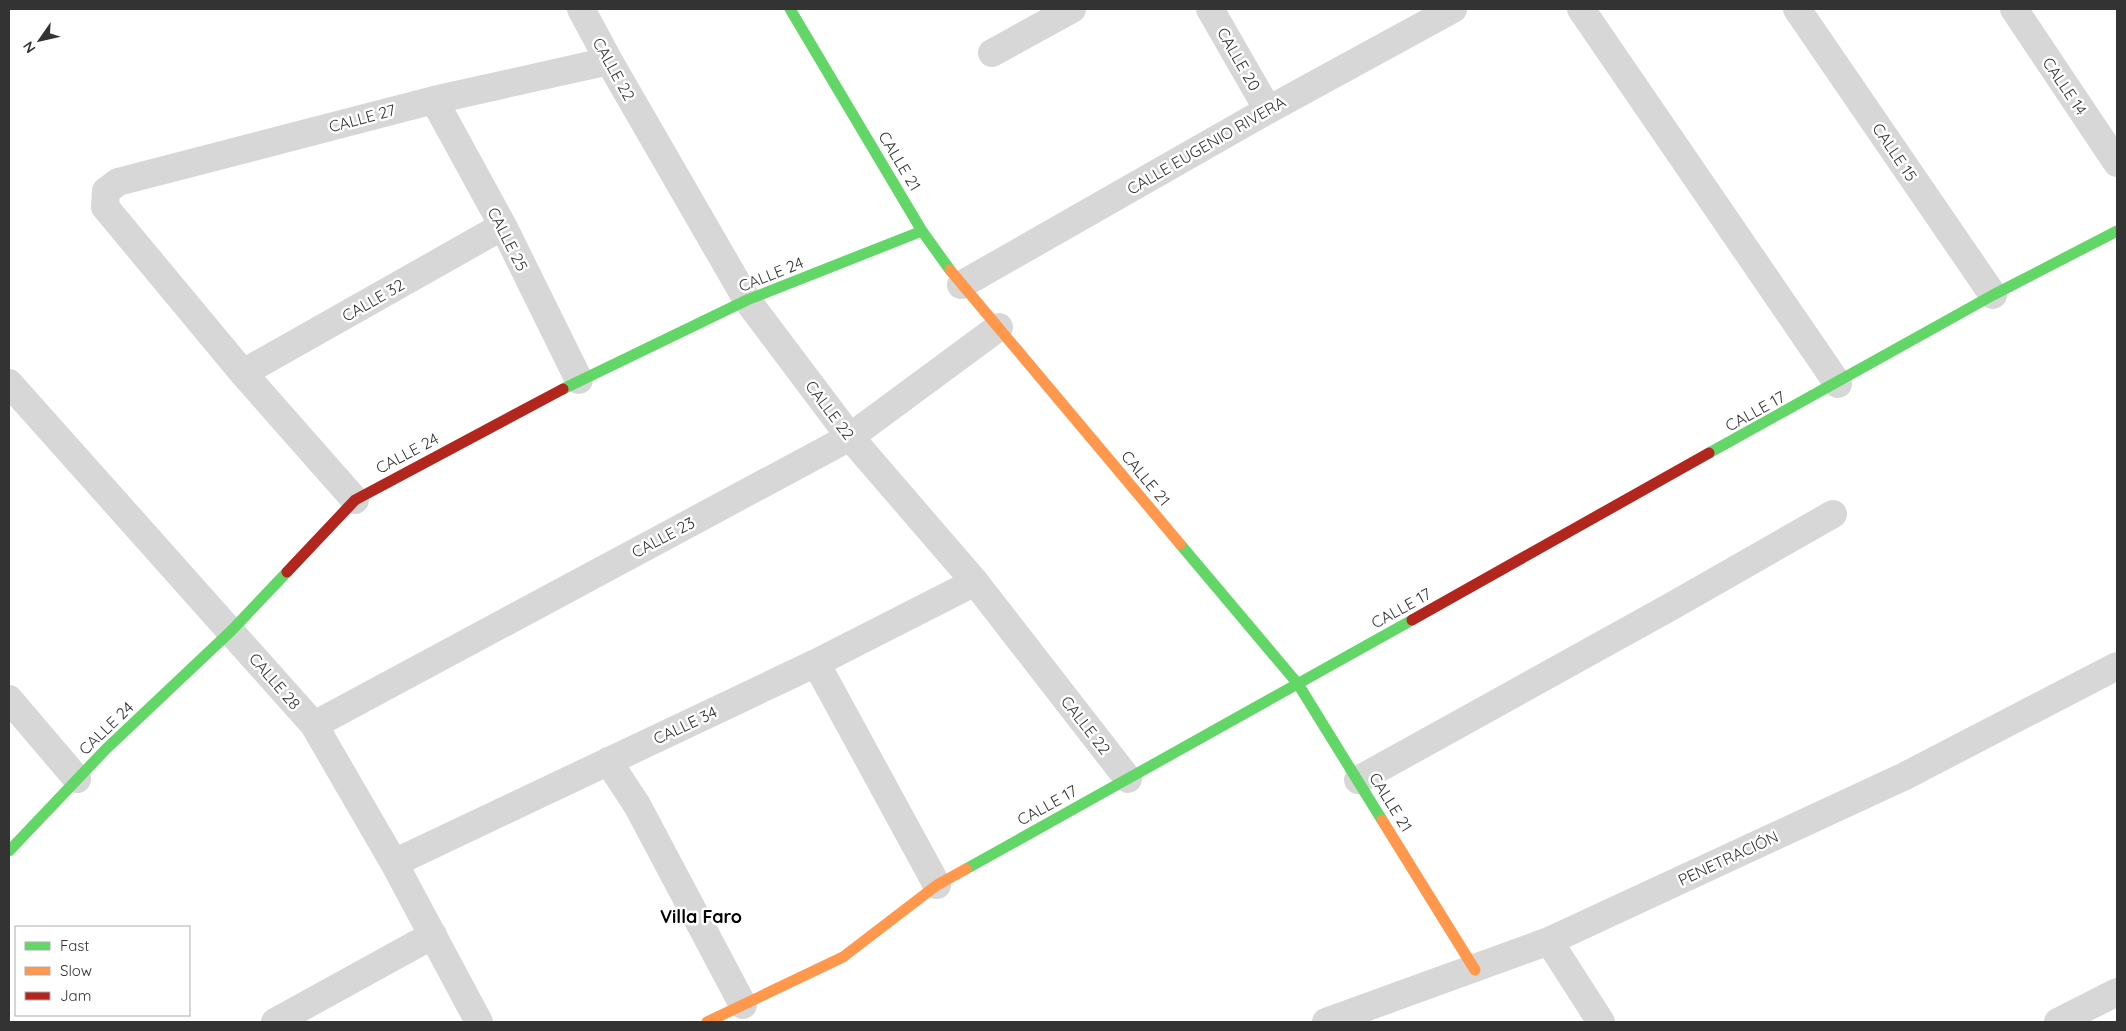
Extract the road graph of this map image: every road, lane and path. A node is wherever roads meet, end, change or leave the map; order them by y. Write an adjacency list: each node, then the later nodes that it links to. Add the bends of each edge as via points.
1 (581, 9): 10 (street, CALLE 22)
2 (790, 9): 15 (street, CALLE 21)
3 (1072, 9): 9 (street)
4 (1210, 9): 12 (street, CALLE 20)
5 (1452, 9): 12 (street, CALLE EUGENIO RIVERA)
6 (1581, 9): 24 (street)
7 (1797, 9): 18 (street, CALLE 15)
8 (2014, 9): 13 (street, CALLE 14)
9 (992, 53)
10 (608, 61): 11 (street, CALLE 27); 19 (street, CALLE 22)
11 (434, 100): 14 (street, CALLE 25); 21 (street, CALLE 27, via 118,182 106,191 105,207)
12 (1268, 110): 17 (street, CALLE EUGENIO RIVERA)
13 (2117, 163)
14 (503, 226): 21 (street, CALLE 32); 22 (street, CALLE 25)
15 (922, 231): 17 (street, CALLE 21); 19 (street, CALLE 24)
16 (2117, 231): 18 (street, CALLE 17)
17 (961, 285): 20 (street, CALLE 21)
18 (1993, 295): 24 (street, CALLE 17)
19 (747, 300): 22 (street, CALLE 24); 25 (street, CALLE 22)
20 (999, 327): 25 (street, CALLE 23); 32 (street, CALLE 21)
21 (243, 373): 26 (street)
22 (578, 380): 26 (street, CALLE 24)
23 (9, 383): 29 (street, CALLE 28)
24 (1838, 384): 32 (street, CALLE 17)
25 (850, 437): 28 (street, CALLE 22); 34 (street, CALLE 23)
26 (355, 500): 29 (street, CALLE 24)
27 (1833, 514): 38 (street)
28 (975, 582): 30 (street, CALLE 34); 37 (street, CALLE 22)
29 (231, 631): 34 (street, CALLE 28); 36 (street, CALLE 24)
30 (816, 663): 35 (street, CALLE 34); 41 (street)
31 (2117, 666): 43 (street, PENETRACIÓN, via 1905,776)
32 (1298, 684): 37 (street, CALLE 17); 38 (street, CALLE 21)
33 (9, 699): 36 (street)
34 (314, 725): 40 (street, CALLE 28)
35 (608, 762): 40 (street, CALLE 34); 46 (street, via 637,805)
36 (77, 779): 39 (street, CALLE 24)
37 (1128, 779): 41 (street, CALLE 17)
38 (1358, 780): 44 (street, CALLE 21)
39 (9, 851)
40 (394, 863): 42 (street, CALLE 28)
41 (937, 885): 46 (street, CALLE 17, via 842,957)
42 (433, 934): 47 (street); 48 (street, CALLE 28)
43 (1550, 941): 44 (street, PENETRACIÓN); 51 (street)
44 (1475, 970): 50 (street, PENETRACIÓN)
45 (2117, 992): 52 (street)
46 (743, 1005): 49 (street, CALLE 17)
47 (275, 1022)
48 (479, 1022)
49 (707, 1022)
50 (1326, 1022)
51 (1601, 1022)
52 (2058, 1022)

